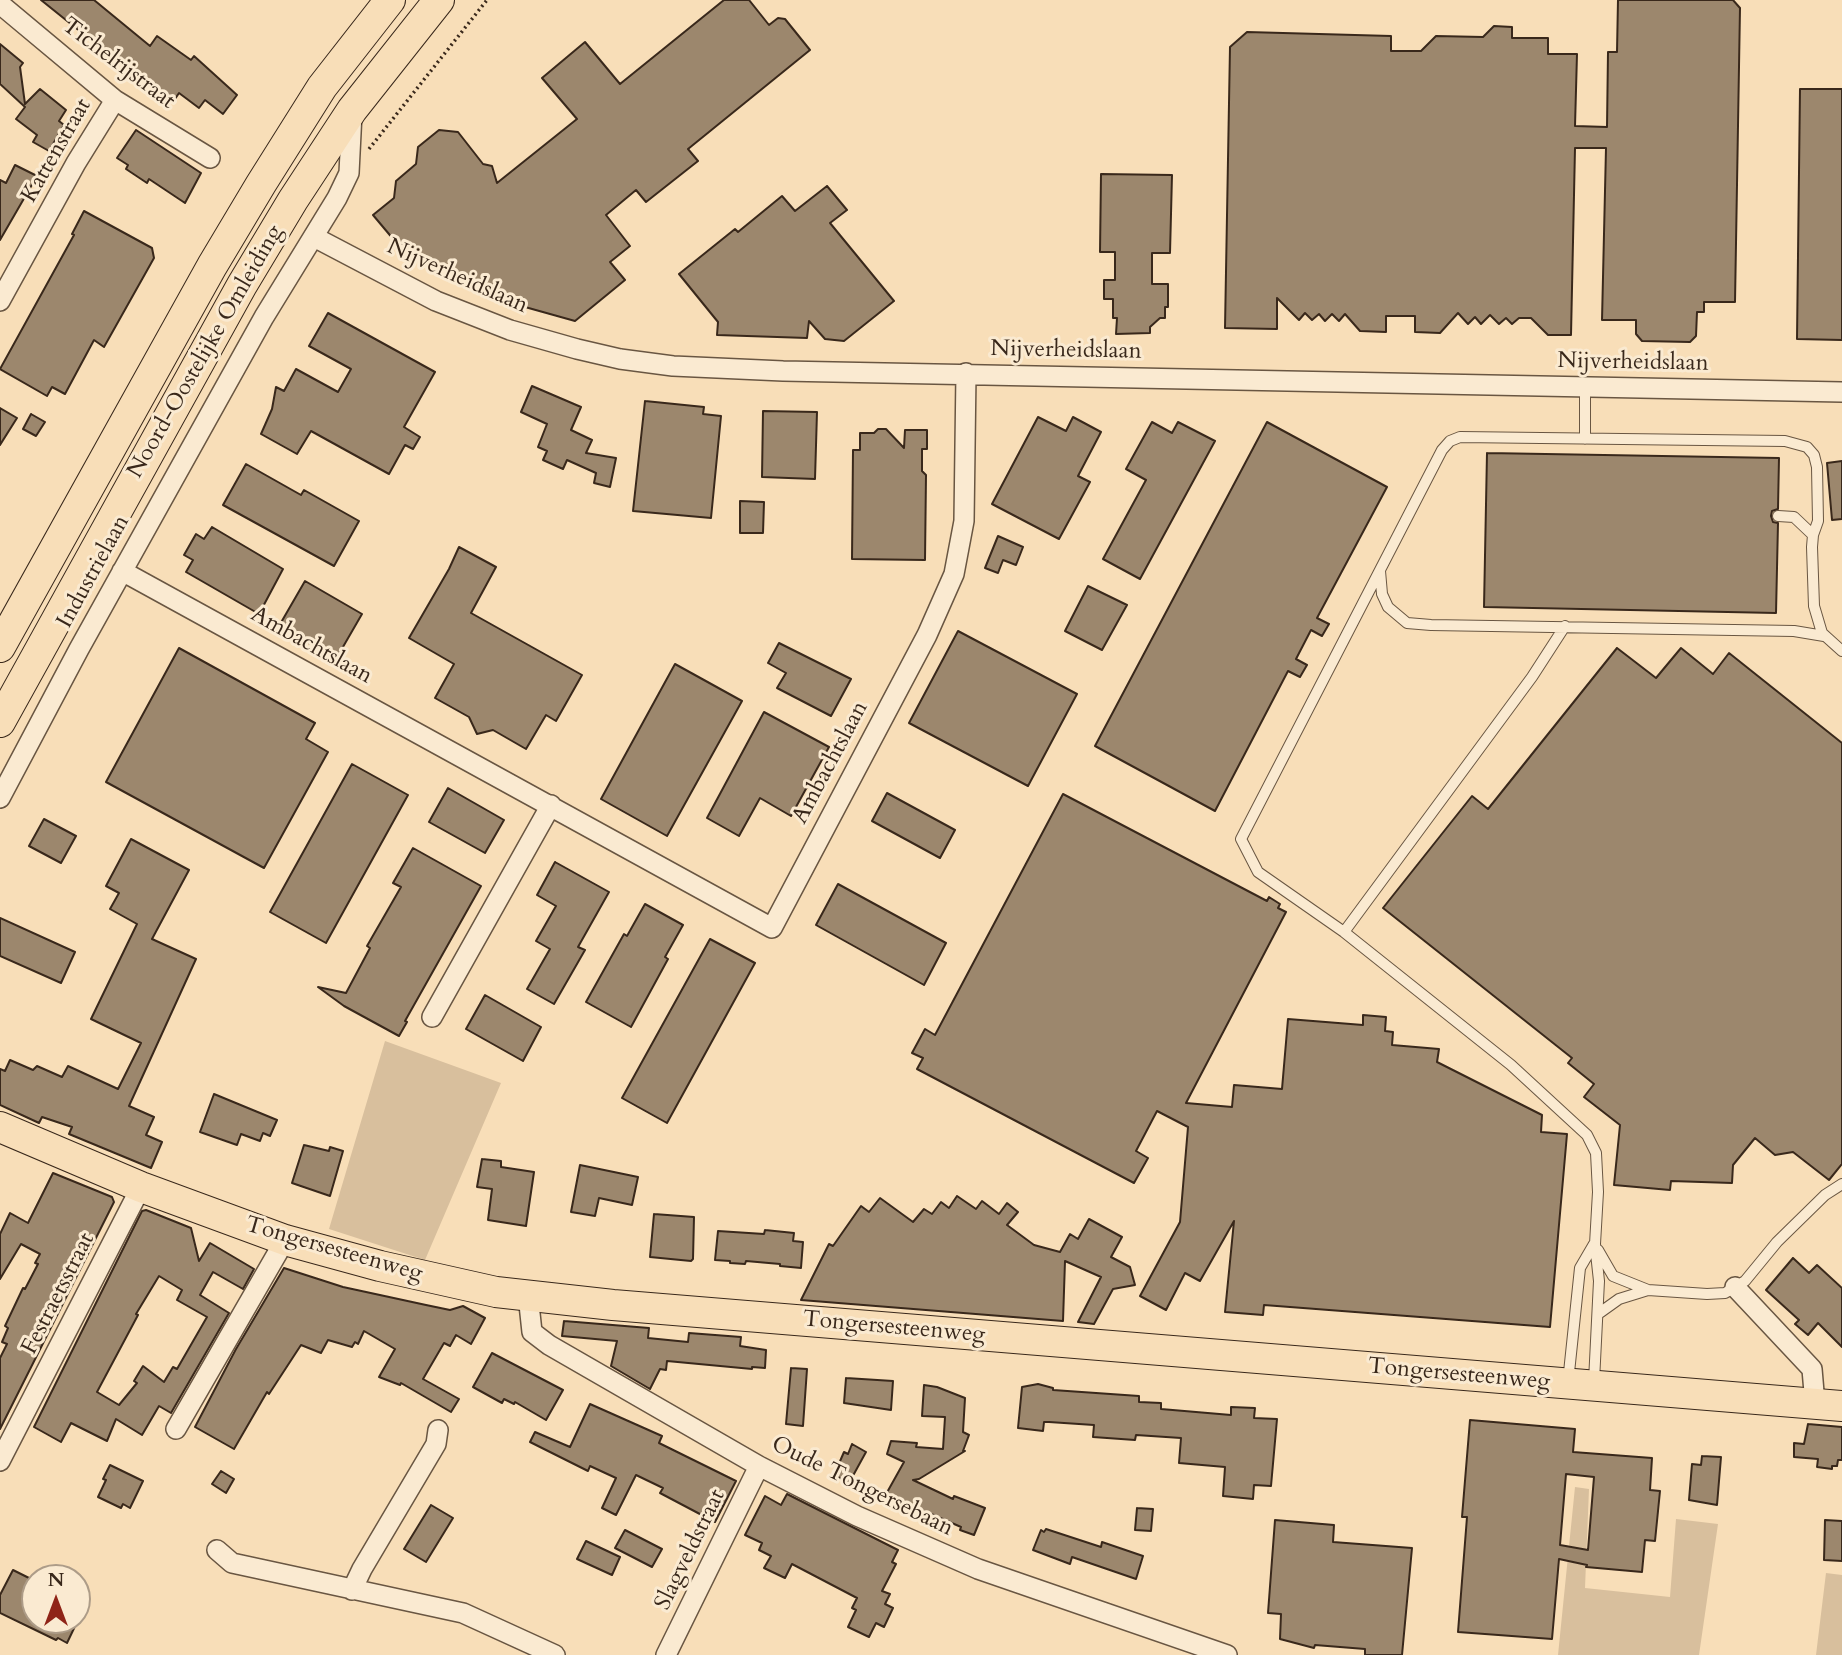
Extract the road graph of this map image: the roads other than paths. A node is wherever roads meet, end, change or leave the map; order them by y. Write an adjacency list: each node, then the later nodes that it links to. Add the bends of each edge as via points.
1 (390, 0): 19 (main road, Noord-Oostelijke Omleiding, via 321,88 268,173)
2 (439, 0): 5 (main road, Noord-Oostelijke Omleiding)
3 (0, 4): 4 (street, Tichelrijstraat)
4 (116, 100): 6 (street, Tichelrijstraat); 8 (street, Kattenstraat)
5 (352, 110): 7 (street, Industrielaan, via 349,173); 21 (main road, Noord-Oostelijke Omleiding, via 243,285)
6 (210, 159)
7 (314, 237): 9 (street, Nijverheidslaan, via 468,315 610,356 673,366); 16 (street, Industrielaan)
8 (0, 302)
9 (966, 373): 10 (street, Nijverheidslaan); 23 (street, Ambachtslaan, via 964,521 954,574 927,635 772,928)
10 (1585, 386): 11 (street, Nijverheidslaan); 12 (lane)
11 (1842, 392)
12 (1585, 439): 14 (lane, via 1801,444 1814,455 1817,467 1818,521); 15 (lane, via 1466,437 1450,441)
13 (1778, 516): 14 (lane, via 1794,517)
14 (1813, 535): 18 (lane, via 1813,601)
15 (1380, 570): 17 (lane, via 1388,607 1407,623); 24 (lane, via 1241,839 1258,872)
16 (122, 571): 22 (street, Industrielaan); 23 (street, Ambachtslaan)
17 (1565, 626): 18 (lane, via 1794,631); 24 (lane)
18 (1824, 636): 20 (lane)
19 (0, 647)
20 (1842, 651)
21 (0, 722)
22 (0, 798)
23 (551, 806): 25 (street)
24 (1344, 932): 30 (lane, via 1511,1065 1587,1135 1596,1153)
25 (432, 1017)
26 (0, 1127): 28 (main road, Tongersesteenweg)
27 (1842, 1184): 31 (lane, via 1825,1195)
28 (141, 1187): 29 (main road, Tongersesteenweg); 39 (street, Festraetsstraat)
29 (285, 1240): 33 (main road, Tongersesteenweg, via 414,1274); 37 (street)
30 (1595, 1244): 32 (lane, via 1613,1276); 34 (lane); 35 (lane, via 1580,1268)
31 (1735, 1287): 32 (lane, via 1726,1293 1707,1294); 36 (street, Tongersesteenweg, via 1812,1369)
32 (1648, 1290): 34 (lane, via 1619,1299)
33 (528, 1295): 35 (main road, Tongersesteenweg); 40 (street, Oude Tongersebaan, via 532,1332 540,1339)
34 (1598, 1314): 35 (lane)
35 (1581, 1385): 36 (main road, Tongersesteenweg)
36 (1828, 1405)
37 (176, 1429)
38 (438, 1430): 42 (street, via 436,1444)
39 (0, 1461)
40 (759, 1466): 44 (street, Slagveldstraat); 45 (street, Oude Tongersebaan, via 857,1516 978,1569)
41 (217, 1550): 42 (street, via 232,1563)
42 (352, 1590): 43 (street, via 463,1614)
43 (555, 1655)
44 (666, 1655)
45 (1227, 1655)

